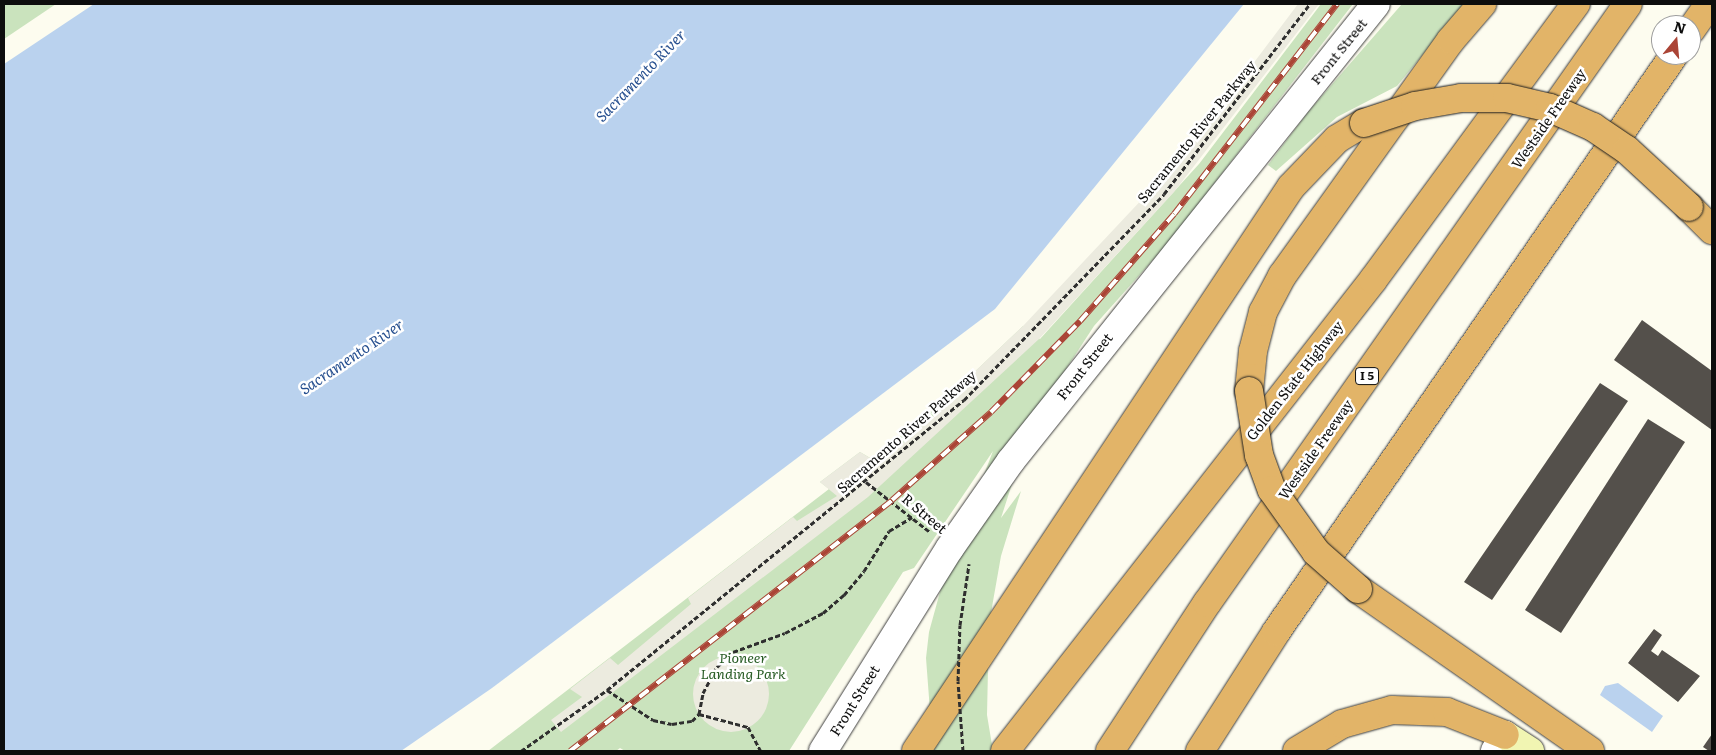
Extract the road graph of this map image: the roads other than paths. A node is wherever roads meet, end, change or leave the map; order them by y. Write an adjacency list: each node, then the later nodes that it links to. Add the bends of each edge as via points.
1 (1376, 4): 11 (street, Front Street, via 1077,374 1010,462 959,556)
2 (1482, 4): 17 (highway, bridge, via 1451,40 1282,276 1263,312 1252,359 1250,391 1254,432 1258,455 1272,490 1300,534 1335,572)
3 (1576, 4): 12 (highway, Golden State Highway, via 1373,280)
4 (1628, 4): 13 (highway, Westside Freeway / I 5, via 1212,594)
5 (1709, 4): 6 (highway)
6 (1701, 16)
7 (1667, 65): 14 (highway, via 1276,632)
8 (1712, 230): 10 (highway, bridge, via 1627,150 1593,127 1550,108 1507,98 1460,98 1415,106 1364,123 1337,139 1291,187)
9 (1500, 743): 15 (highway, via 1447,712 1392,710 1342,724); 16 (main road)
10 (921, 746)
11 (822, 751)
12 (1005, 751)
13 (1110, 751)
14 (1200, 751)
15 (1297, 751)
16 (1530, 751)
17 (1590, 751)

